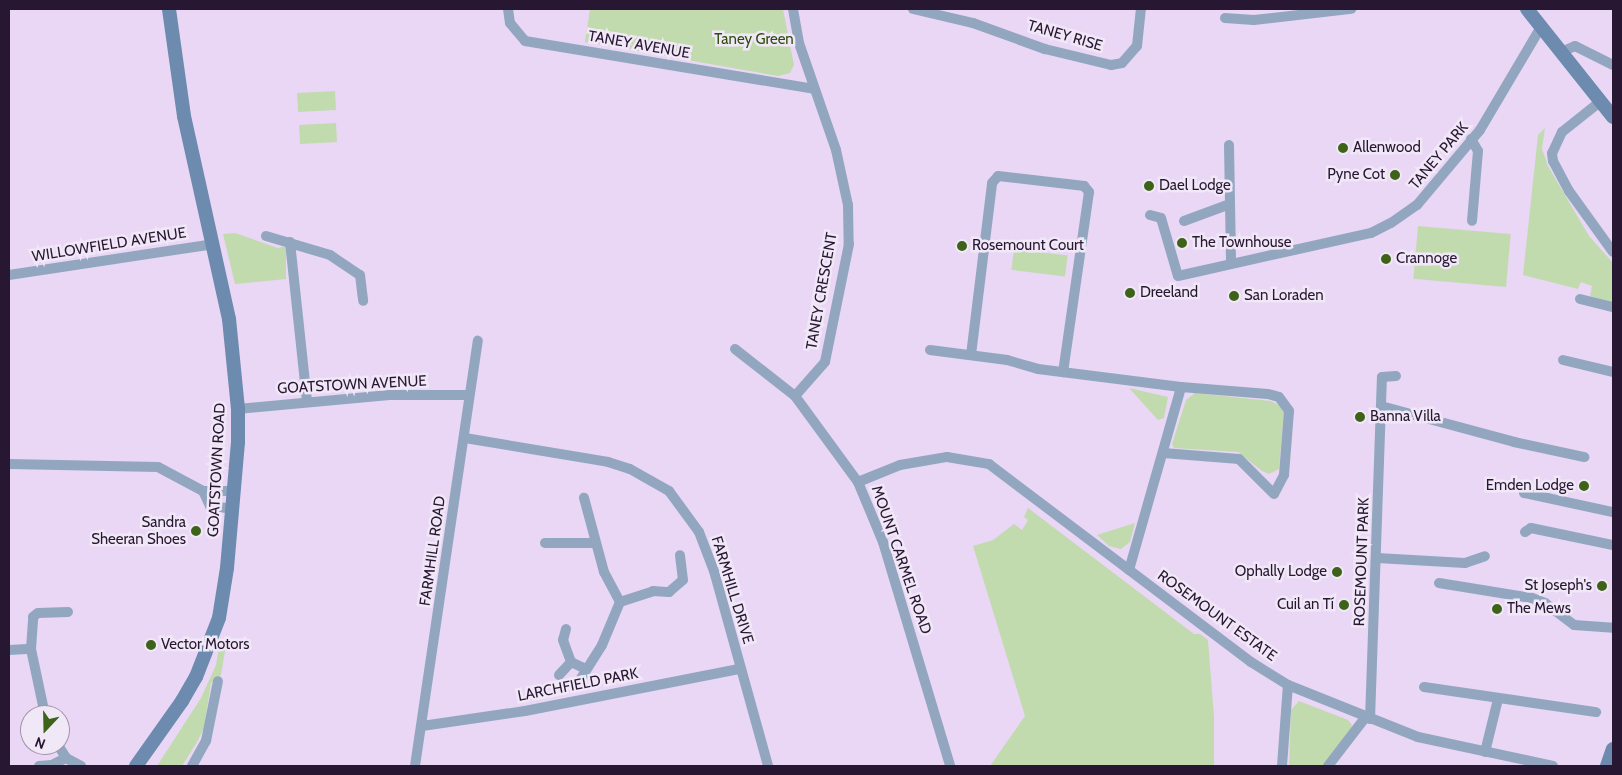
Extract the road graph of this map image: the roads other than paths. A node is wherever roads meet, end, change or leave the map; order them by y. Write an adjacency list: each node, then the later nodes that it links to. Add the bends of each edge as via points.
1 (168, 9): 24 (main road, GOATSTOWN ROAD, via 184,116)
2 (508, 9): 13 (street, TANEY AVENUE, via 516,34 540,44)
3 (793, 9): 13 (street, TANEY CRESCENT, via 799,43)
4 (913, 9): 5 (street, TANEY RISE, via 973,23 1045,49 1111,65 1122,63 1137,46)
5 (1141, 9)
6 (1352, 9): 8 (street)
7 (1527, 9): 10 (main road)
8 (1268, 13): 9 (street)
9 (1225, 18)
10 (1541, 27): 11 (main road); 16 (street, TANEY PARK)
11 (1561, 52): 12 (street, via 1575,46); 14 (main road)
12 (1613, 65)
13 (814, 89): 41 (street, TANEY CRESCENT, via 836,150 848,204 849,244 825,362)
14 (1601, 101): 15 (main road); 25 (street, via 1562,132 1552,153 1569,191)
15 (1613, 117)
16 (1472, 140): 21 (street, via 1478,152); 26 (street, TANEY PARK, via 1417,205 1391,224 1371,233)
17 (1230, 146): 18 (street)
18 (1230, 204): 20 (street); 26 (street)
19 (1150, 215): 26 (street, TANEY PARK, via 1161,218 1178,276)
20 (1184, 221)
21 (1472, 221)
22 (266, 236): 23 (street)
23 (290, 242): 29 (street, via 330,255 360,275); 42 (street)
24 (213, 244): 27 (street, WILLOWFIELD AVENUE); 44 (main road, GOATSTOWN ROAD, via 229,318)
25 (1613, 252)
26 (1231, 263)
27 (9, 275)
28 (1580, 299): 30 (street)
29 (363, 300)
30 (1613, 307)
31 (478, 340): 40 (street, FARMHILL ROAD)
32 (736, 348): 41 (street, MOUNT CARMEL ROAD)
33 (930, 350): 34 (street)
34 (971, 355): 36 (street); 36 (street, via 992,183 998,176 1084,186 1089,192)
35 (1563, 360): 37 (street)
36 (1063, 372): 39 (street)
37 (1613, 372)
38 (1396, 376): 43 (street, ROSEMOUNT PARK, via 1382,377)
39 (1181, 387): 46 (street); 46 (street, via 1268,394 1286,403 1291,420 1284,475 1274,494 1239,459)
40 (468, 395): 42 (street, GOATSTOWN AVENUE, via 389,394); 45 (street, FARMHILL ROAD)
41 (795, 396): 49 (street, MOUNT CARMEL ROAD)
42 (308, 400): 44 (street, GOATSTOWN AVENUE)
43 (1381, 406): 47 (street, via 1514,442); 62 (street, ROSEMOUNT PARK)
44 (238, 409): 50 (main road, GOATSTOWN ROAD)
45 (464, 438): 73 (street, FARMHILL DRIVE, via 608,462 630,469 669,491 699,532 714,571); 83 (street, FARMHILL ROAD)
46 (1163, 453): 63 (street)
47 (1584, 457)
48 (9, 464): 51 (street, via 158,467)
49 (858, 482): 63 (street, ROSEMOUNT ESTATE, via 900,465 947,457 989,464); 94 (street, MOUNT CARMEL ROAD, via 883,542)
50 (234, 490): 51 (street); 54 (main road, GOATSTOWN ROAD)
51 (203, 491): 54 (street, via 210,506)
52 (1524, 493): 55 (street)
53 (584, 498): 58 (street)
54 (233, 509): 90 (main road, GOATSTOWN ROAD, via 222,606 207,651 182,702)
55 (1613, 512)
56 (1525, 532): 59 (street, via 1531,528)
57 (545, 543): 58 (street)
58 (594, 543): 65 (street, via 604,572)
59 (1613, 544)
60 (680, 555): 65 (street, via 683,580 669,592 653,591)
61 (1486, 556): 62 (street, via 1465,563)
62 (1377, 558): 82 (street, ROSEMOUNT PARK)
63 (1130, 570): 77 (street, ROSEMOUNT ESTATE, via 1251,662)
64 (1438, 583): 67 (street, via 1532,598 1545,603 1574,626)
65 (620, 602): 72 (street, via 602,645)
66 (68, 612): 69 (street, via 38,613 33,617)
67 (1613, 628)
68 (566, 629): 71 (street, via 564,640)
69 (31, 649): 70 (street); 80 (street)
70 (9, 650)
71 (571, 662): 72 (street); 74 (street)
72 (586, 669): 75 (street)
73 (739, 669): 83 (street, LARCHFIELD PARK, via 525,711); 93 (street, FARMHILL DRIVE)
74 (560, 674)
75 (580, 680)
76 (218, 681): 91 (street, via 206,741)
77 (1288, 685): 82 (street, ROSEMOUNT ESTATE); 95 (street)
78 (1424, 687): 79 (street)
79 (1498, 699): 81 (street); 85 (street)
80 (43, 705)
81 (1596, 712)
82 (1368, 719): 85 (street, ROSEMOUNT ESTATE, via 1418,737); 96 (street)
83 (422, 726): 92 (street, FARMHILL ROAD)
84 (1613, 749): 98 (main road)
85 (1485, 752): 97 (street, ROSEMOUNT ESTATE)
86 (64, 755): 87 (street)
87 (66, 758): 88 (street, via 52,765); 89 (street)
88 (39, 766)
89 (81, 766)
90 (136, 766)
91 (192, 766)
92 (415, 766)
93 (768, 766)
94 (950, 766)
95 (1282, 766)
96 (1328, 766)
97 (1551, 766)
98 (1607, 766)

